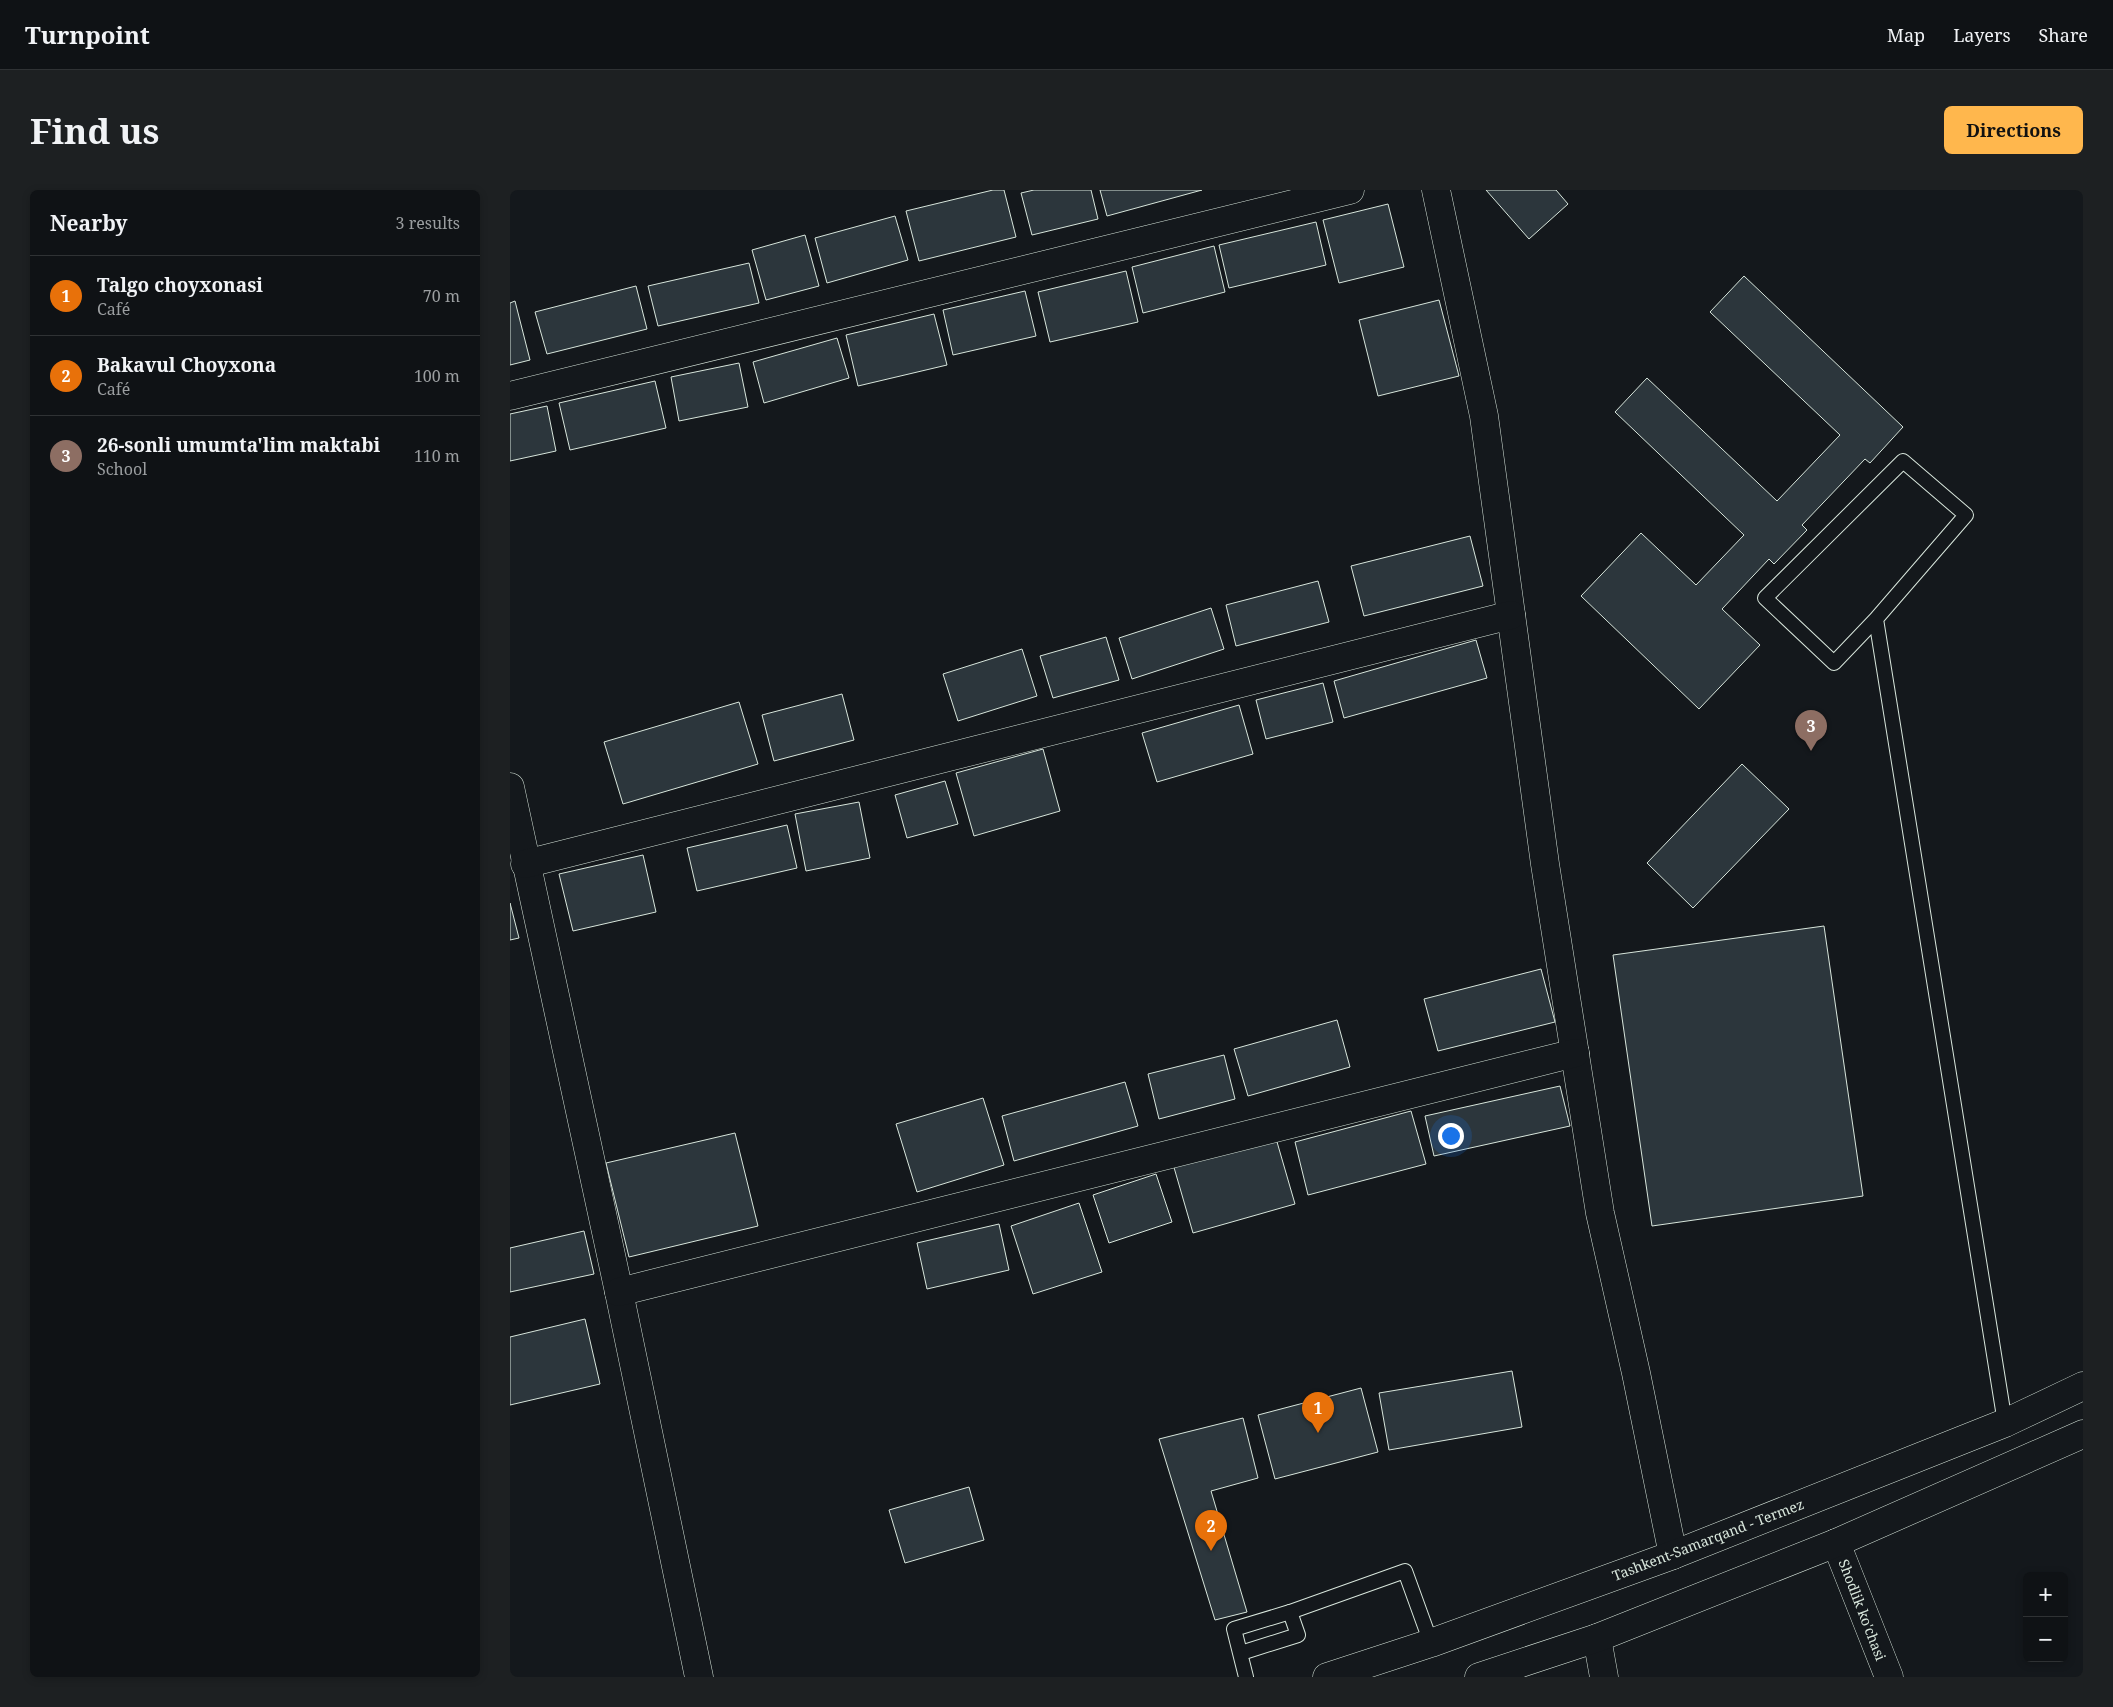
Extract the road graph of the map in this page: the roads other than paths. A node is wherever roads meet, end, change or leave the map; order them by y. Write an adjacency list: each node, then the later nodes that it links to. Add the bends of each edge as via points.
1 (1350, 190): 3 (main road)
2 (1436, 190): 4 (main road, via 1484,416)
3 (510, 396)
4 (1511, 614): 7 (main road); 8 (main road)
5 (1876, 619): 5 (lane, via 1966,515 1903,461 1765,598 1834,663); 11 (lane)
6 (510, 787): 7 (main road)
7 (518, 866): 9 (main road)
8 (1575, 1053): 9 (main road); 14 (main road, via 1600,1213)
9 (619, 1292): 19 (main road)
10 (2083, 1386): 11 (main road, Tashkent-Samarqand - Termez)
11 (2006, 1423): 14 (main road, Tashkent-Samarqand - Termez)
12 (2083, 1434): 13 (main road)
13 (1836, 1543): 16 (main road); 24 (main road, Shodlik ko'chasi)
14 (1673, 1555): 17 (main road, Tashkent-Samarqand - Termez)
15 (1290, 1612): 17 (lane, via 1405,1571); 18 (lane, via 1234,1629); 18 (lane, via 1298,1635)
16 (1597, 1638): 22 (main road); 23 (main road)
17 (1431, 1643): 21 (main road, Tashkent-Samarqand - Termez)
18 (1241, 1653): 20 (lane)
19 (699, 1677)
20 (1246, 1677)
21 (1327, 1677)
22 (1479, 1677)
23 (1604, 1677)
24 (1889, 1677)

